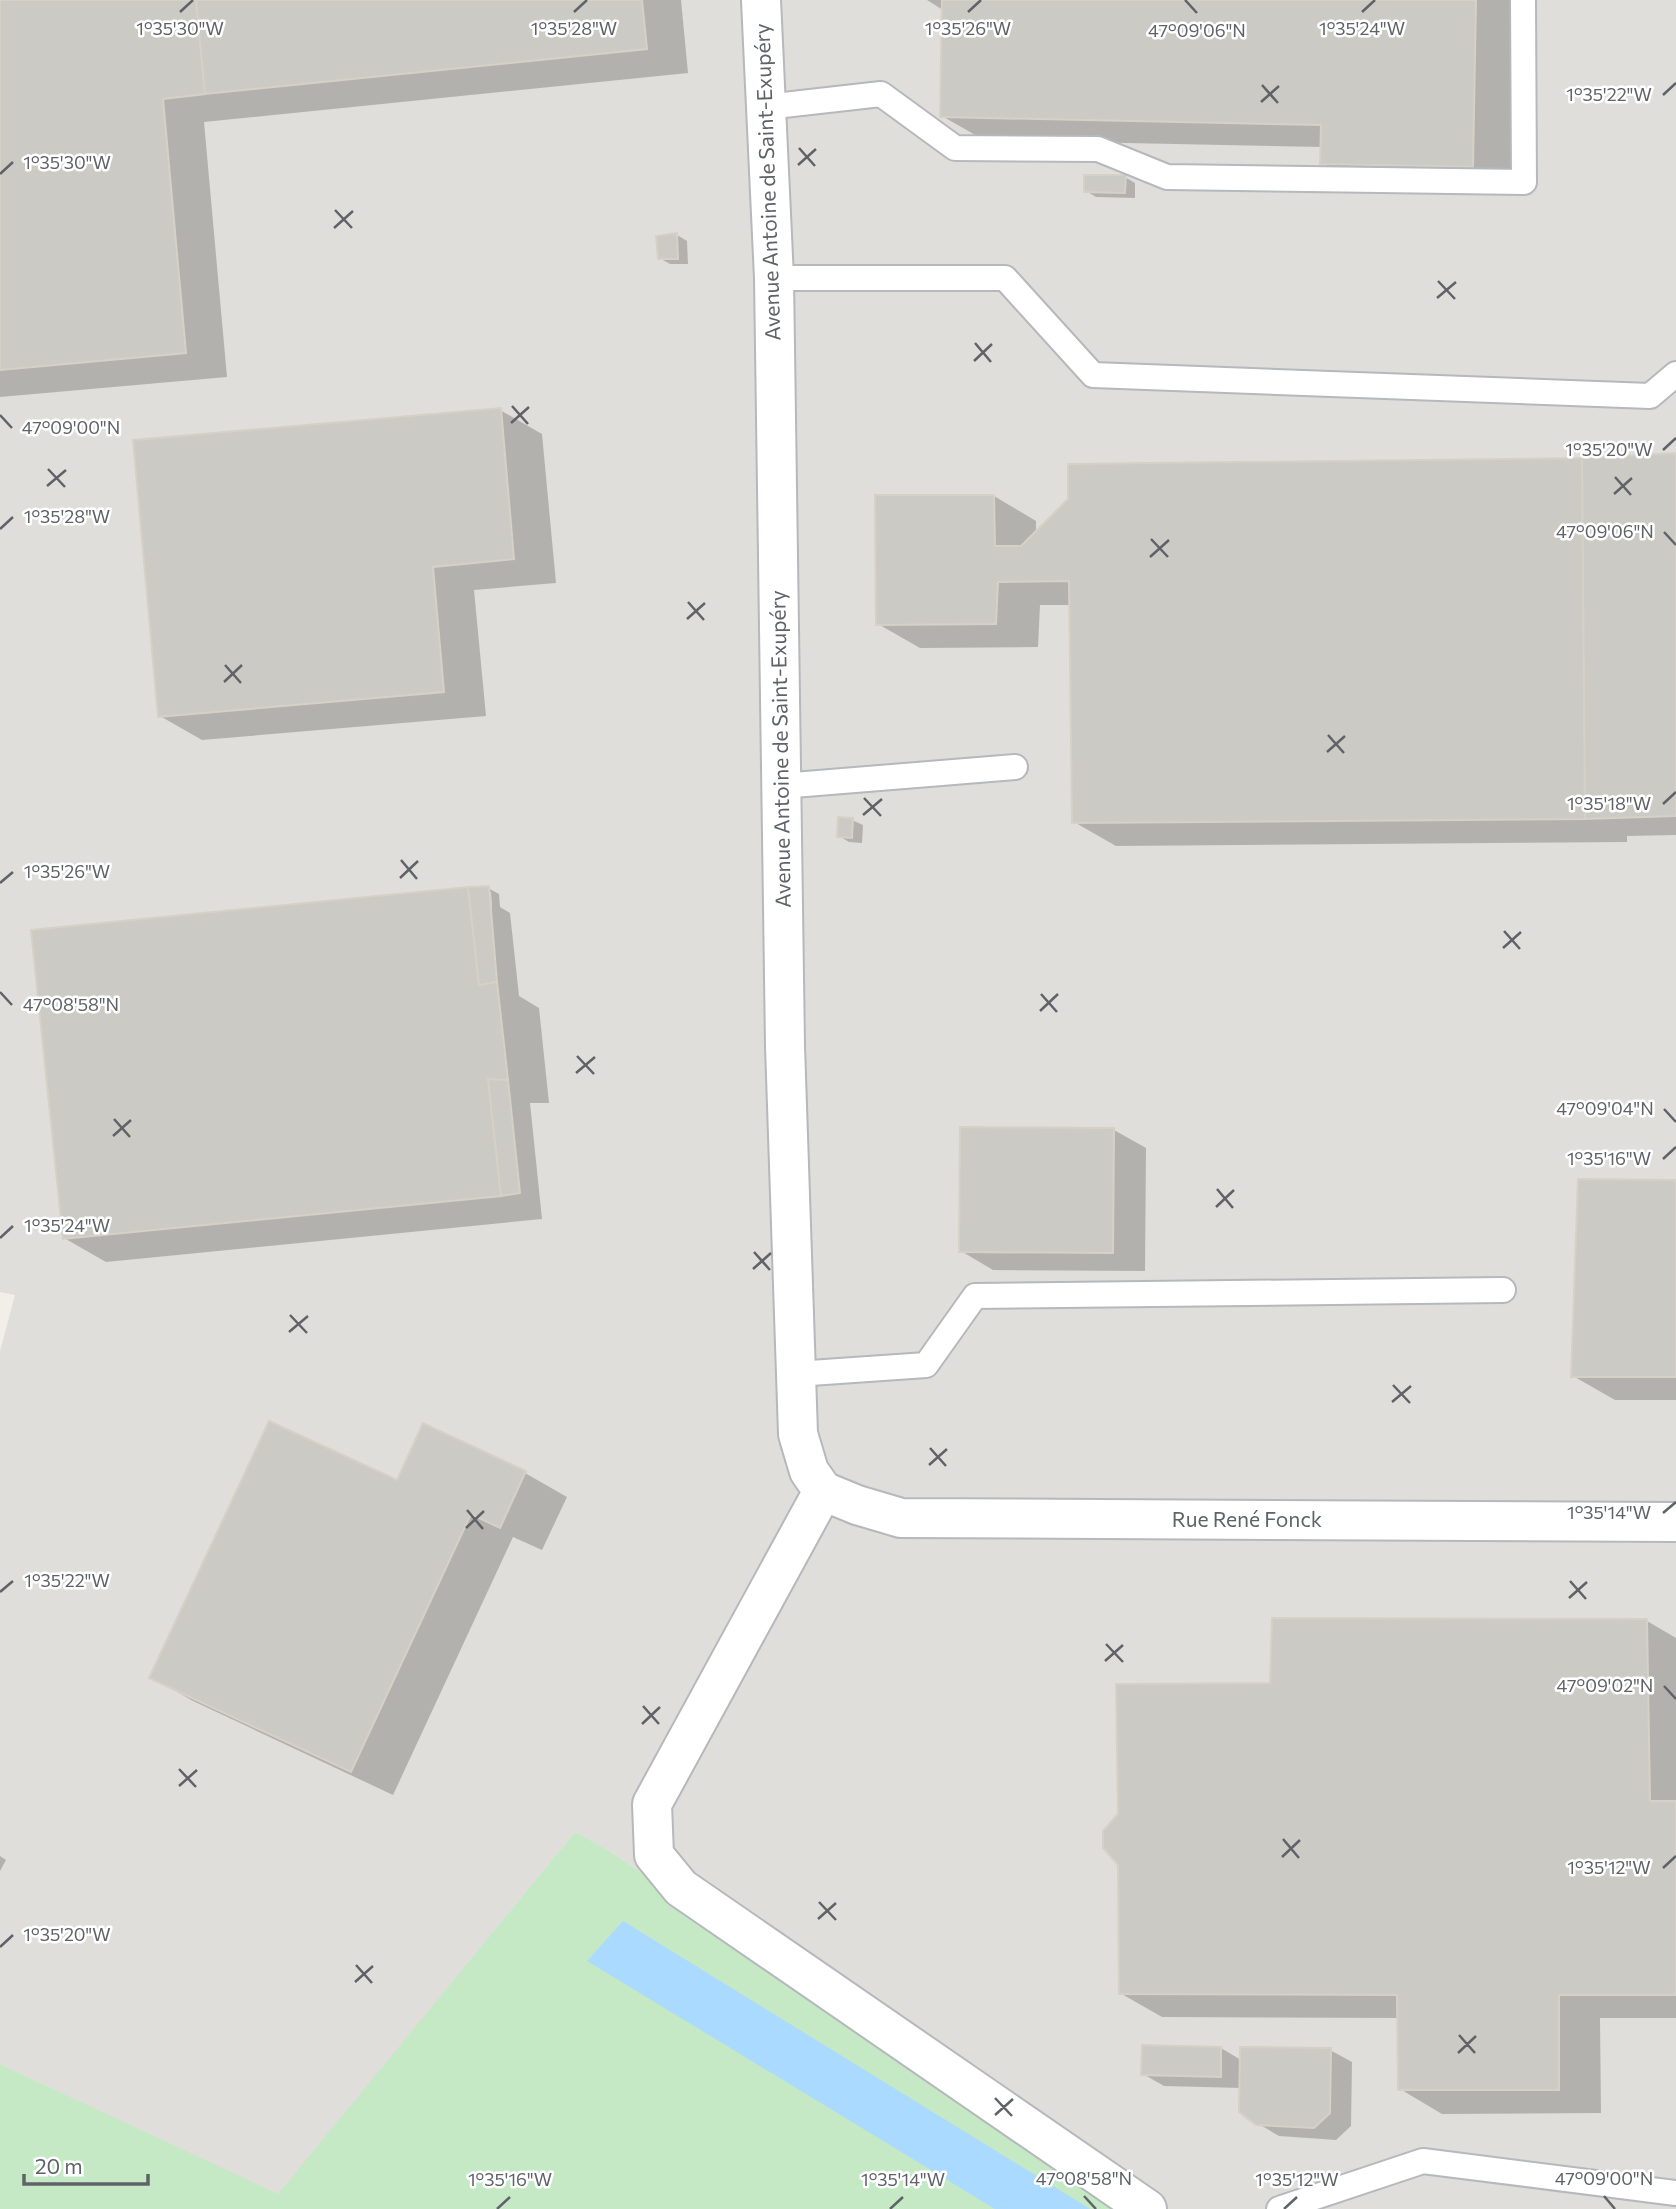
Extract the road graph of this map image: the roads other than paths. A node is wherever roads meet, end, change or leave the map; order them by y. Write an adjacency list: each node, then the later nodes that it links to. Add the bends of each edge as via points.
1 (761, 0): 3 (street, Avenue Antoine de Saint-Exupéry)
2 (1523, 0): 3 (lane, via 1524,182 1167,177 1098,149 955,148 881,94)
3 (766, 107): 4 (street, Avenue Antoine de Saint-Exupéry)
4 (774, 278): 5 (lane, via 1005,278 1093,375 1650,396); 7 (street, Avenue Antoine de Saint-Exupéry)
5 (1676, 374)
6 (1015, 767): 7 (lane)
7 (781, 786): 9 (street, Avenue Antoine de Saint-Exupéry)
8 (1503, 1290): 9 (lane, via 975,1296 926,1365)
9 (796, 1374): 10 (street, Avenue Antoine de Saint-Exupéry, via 798,1434 808,1471)
10 (824, 1491): 11 (street, Rue René Fonck, via 901,1518); 13 (street, via 652,1804 654,1855 681,1888)
11 (1676, 1522)
12 (1676, 2193): 14 (lane, via 1423,2161)
13 (1151, 2208)
14 (1279, 2209)

